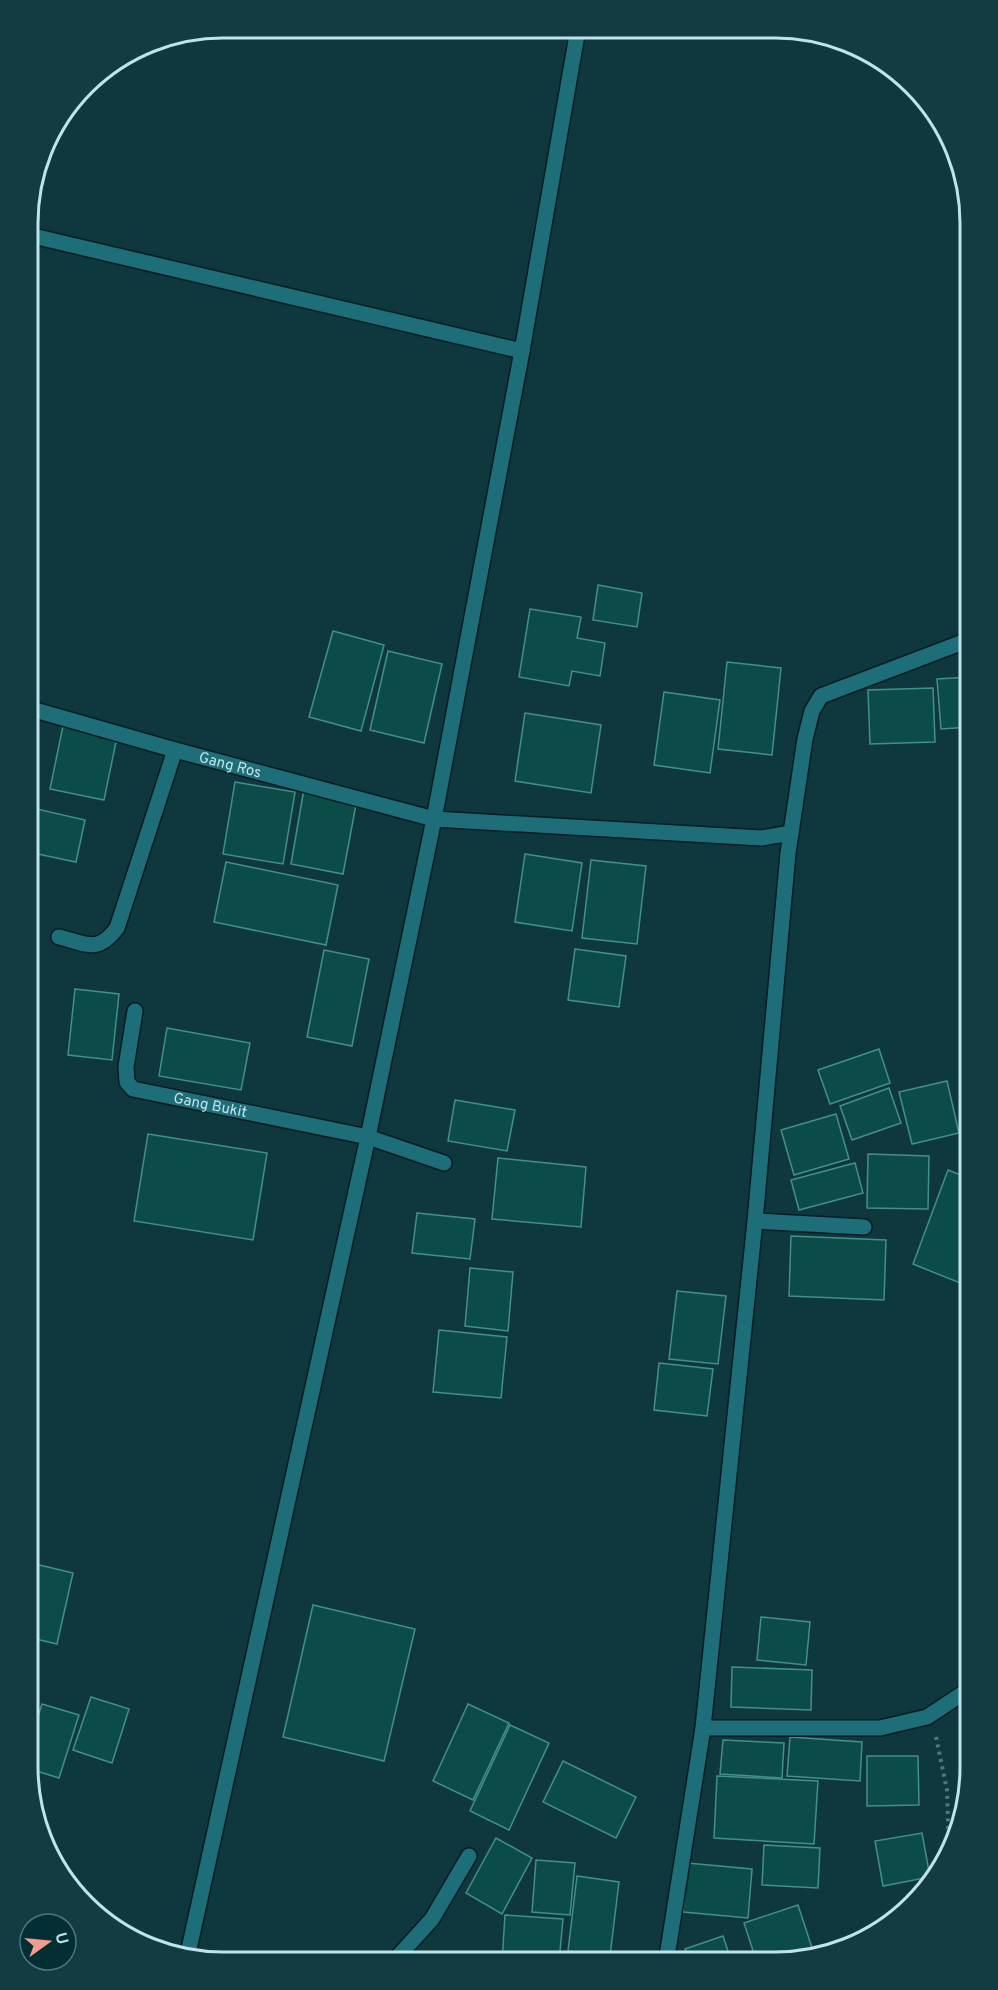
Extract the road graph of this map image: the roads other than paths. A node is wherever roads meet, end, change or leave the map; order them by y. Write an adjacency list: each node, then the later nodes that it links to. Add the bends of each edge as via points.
1 (576, 38): 3 (street)
2 (38, 237): 3 (street)
3 (522, 351): 7 (street)
4 (960, 643): 8 (street, via 821,696 812,711 805,740)
5 (38, 711): 6 (street, Gang Ros)
6 (175, 750): 7 (street, Gang Ros); 9 (street, via 117,928 106,942 94,946)
7 (434, 819): 8 (street, Gang Ros, via 761,838); 11 (street)
8 (791, 832): 13 (street)
9 (59, 937)
10 (135, 1011): 11 (street, Gang Bukit, via 126,1068 127,1082 133,1089)
11 (368, 1137): 12 (street); 18 (street)
12 (444, 1162)
13 (755, 1221): 14 (street); 16 (street)
14 (864, 1227)
15 (960, 1695): 16 (street, via 927,1717 880,1728)
16 (703, 1728): 20 (street)
17 (469, 1856): 19 (street, via 432,1919)
18 (189, 1949)
19 (402, 1952)
20 (668, 1952)

